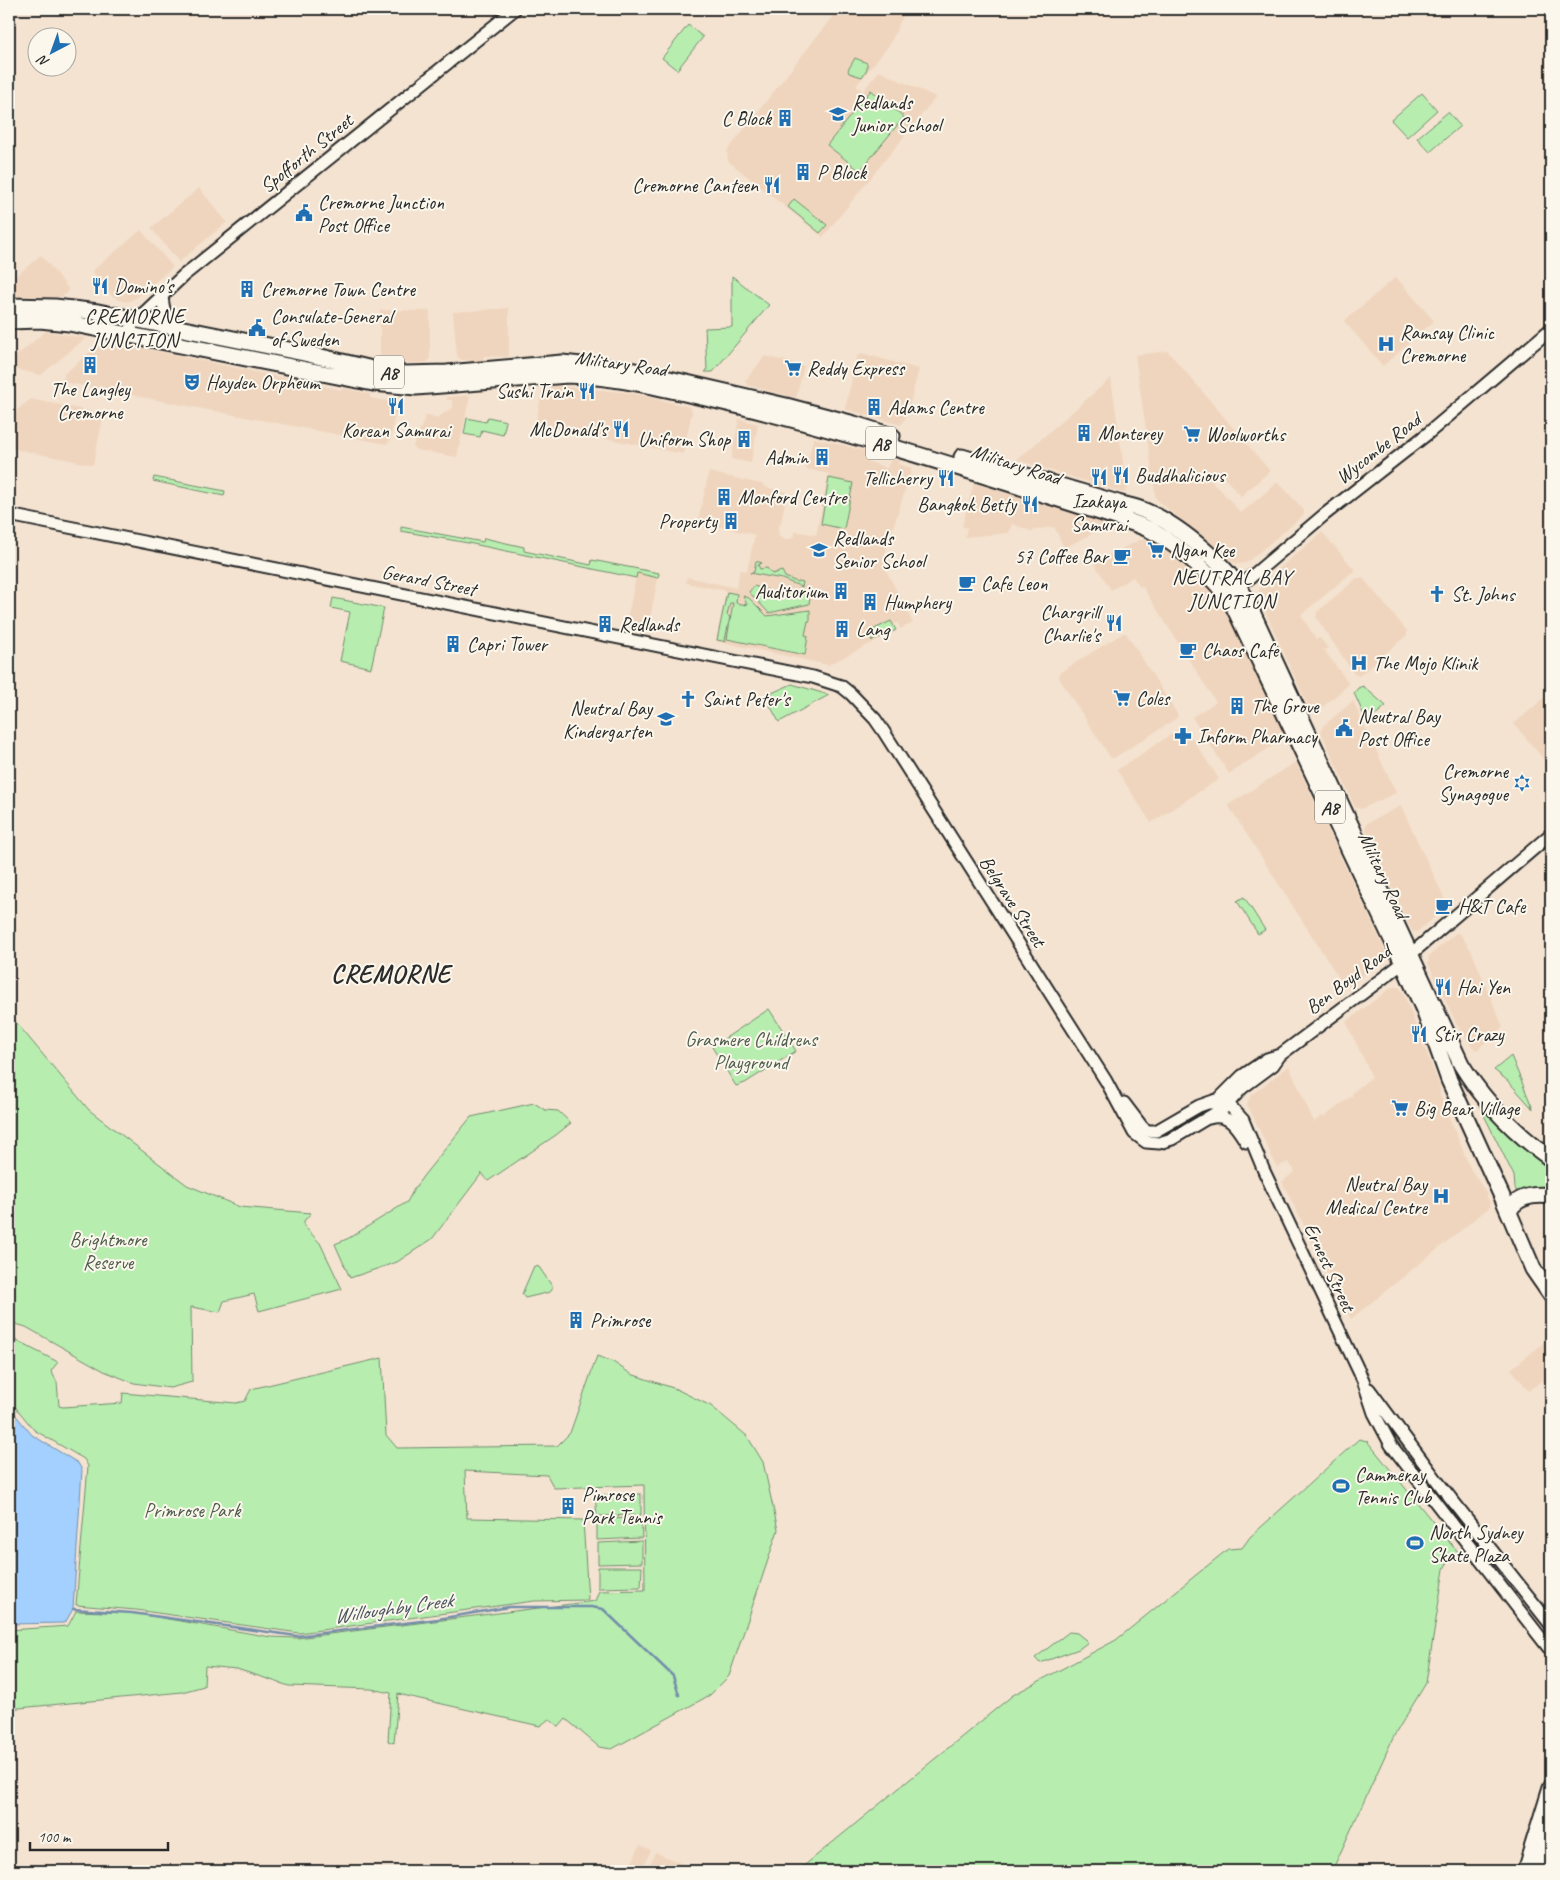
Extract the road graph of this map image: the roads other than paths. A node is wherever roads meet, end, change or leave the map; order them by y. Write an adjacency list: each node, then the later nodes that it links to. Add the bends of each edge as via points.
1 (515, 9): 2 (main road, Spofforth Street)
2 (162, 295): 5 (main road, Spofforth Street); 6 (main road, via 165,315)
3 (9, 306): 5 (highway, Military Road / A8, via 98,312)
4 (9, 321): 5 (highway, Military Road / A8, via 40,320)
5 (132, 327): 6 (highway, Military Road / A8); 9 (highway, Military Road / A8, via 373,383 408,386 468,384 568,375 627,380 663,388 902,449 1142,526 1160,535 1216,582)
6 (179, 329): 9 (highway, Military Road / A8, via 380,371 429,374 572,363 637,371 786,406 1137,508 1186,537 1223,568)
7 (1551, 329): 9 (main road, Wycombe Road, via 1426,436)
8 (9, 515): 10 (main road, Gerard Street, via 646,642 813,677)
9 (1232, 590): 12 (highway, Military Road / A8)
10 (841, 686): 15 (main road, Belgrave Street, via 884,732)
11 (1551, 834): 12 (main road, Ben Boyd Road)
12 (1407, 958): 13 (main road, Ben Boyd Road); 14 (highway, Military Road / A8); 20 (highway, Military Road / A8, via 1449,1080)
13 (1280, 1055): 16 (main road, Ben Boyd Road, via 1267,1059 1238,1080 1221,1098); 17 (main road, Ben Boyd Road, via 1273,1065 1242,1088)
14 (1469, 1076): 20 (highway, via 1467,1097 1473,1112); 22 (highway, Military Road / A8, via 1498,1114)
15 (1106, 1080): 19 (main road, via 1141,1126 1151,1132); 21 (main road, Belgrave Street, via 1132,1129)
16 (1209, 1103): 17 (main road); 19 (main road, Ben Boyd Road)
17 (1228, 1106): 18 (main road, Ben Boyd Road); 23 (main road, Ernest Street, via 1242,1120)
18 (1205, 1120): 21 (main road, Ben Boyd Road, via 1169,1140 1156,1144); 23 (main road, Ernest Street, via 1219,1116 1232,1122)
19 (1163, 1128): 21 (main road, Ben Boyd Road)
20 (1475, 1136): 25 (highway, Military Road / A8)
21 (1146, 1142)
22 (1551, 1159)
23 (1264, 1171): 27 (main road, Ernest Street)
24 (1551, 1196): 25 (highway, via 1527,1197 1515,1203)
25 (1509, 1211): 26 (highway, Military Road / A8, via 1533,1269)
26 (1551, 1295)
27 (1362, 1380): 28 (main road, Ernest Street); 29 (main road, Ernest Street)
28 (1379, 1423): 29 (main road, via 1388,1427); 31 (main road, Ernest Street, via 1395,1452)
29 (1433, 1475): 30 (main road, Ernest Street)
30 (1518, 1582): 31 (main road); 32 (main road, Ernest Street)
31 (1506, 1591): 33 (main road, Ernest Street)
32 (1551, 1625)
33 (1551, 1651)
34 (1551, 1787): 36 (highway)
35 (1551, 1824): 37 (highway)
36 (1526, 1868)
37 (1541, 1871)

